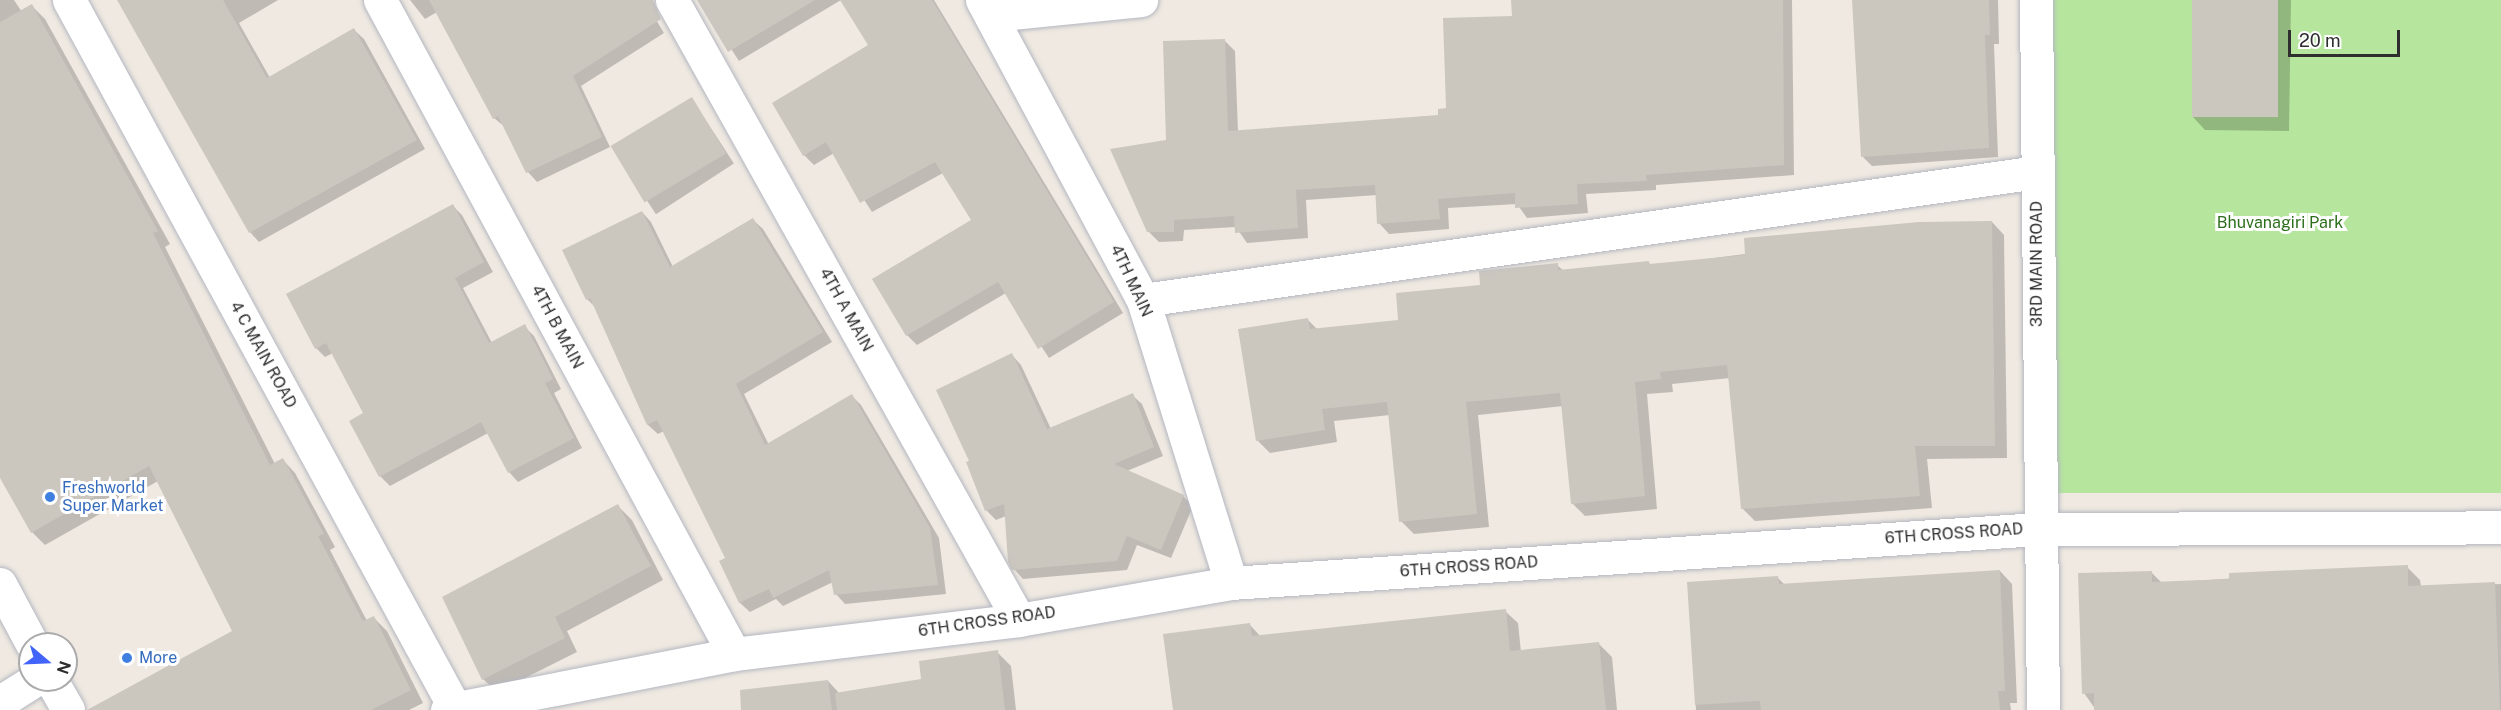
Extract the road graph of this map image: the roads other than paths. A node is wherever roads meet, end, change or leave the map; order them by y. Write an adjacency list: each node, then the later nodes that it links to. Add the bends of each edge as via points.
1 (69, 0): 19 (street, 4 C MAIN ROAD)
2 (380, 0): 15 (street, 4TH B MAIN)
3 (672, 0): 13 (street, 4TH A MAIN)
4 (1141, 0): 6 (street)
5 (2036, 0): 7 (street, 3RD MAIN ROAD)
6 (986, 8): 8 (street, 4TH MAIN)
7 (2037, 172): 8 (street); 10 (street, 3RD MAIN ROAD)
8 (1143, 300): 11 (street, 4TH MAIN)
9 (2501, 527): 10 (street, 6TH CROSS ROAD)
10 (2038, 529): 11 (street, 6TH CROSS ROAD); 21 (street, 3RD MAIN ROAD)
11 (1231, 582): 13 (street, 6TH CROSS ROAD)
12 (0, 584): 14 (street)
13 (1019, 620): 15 (street, 6TH CROSS ROAD)
14 (26, 632)
15 (734, 654): 19 (street, 6TH CROSS ROAD)
16 (18, 691): 18 (street)
17 (58, 692): 20 (street)
18 (0, 702)
19 (453, 709)
20 (68, 710)
21 (2043, 710)

